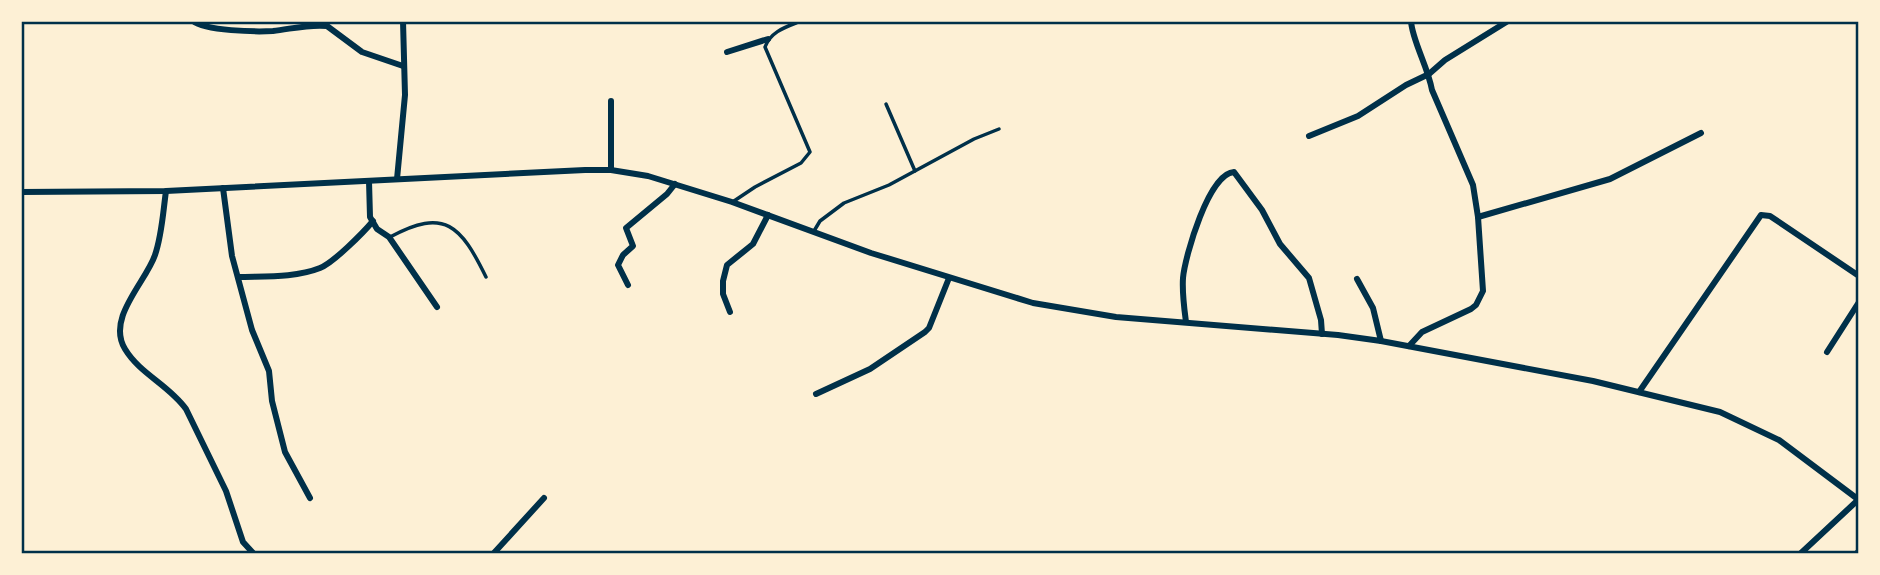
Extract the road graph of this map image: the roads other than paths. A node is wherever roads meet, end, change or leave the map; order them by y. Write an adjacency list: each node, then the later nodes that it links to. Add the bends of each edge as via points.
1 (193, 21): 8 (street, via 212,28 269,31 327,26 362,52)
2 (403, 21): 8 (street)
3 (801, 21): 6 (lane)
4 (1411, 21): 9 (street)
5 (1508, 21): 9 (street)
6 (768, 39): 7 (street); 23 (lane, via 767,54 810,152 802,163)
7 (727, 52)
8 (403, 66): 17 (street, via 405,95)
9 (1429, 74): 14 (street, via 1358,116); 25 (street, via 1473,185)
10 (611, 102): 15 (street)
11 (886, 104): 16 (lane)
12 (999, 129): 16 (lane)
13 (1701, 133): 25 (street, via 1610,179)
14 (1309, 136)
15 (611, 170): 17 (street); 19 (street)
16 (915, 171): 27 (lane, via 844,203)
17 (397, 179): 18 (street)
18 (369, 181): 20 (street); 26 (street)
19 (675, 184): 23 (street); 34 (street, via 626,228 633,246 618,265)
20 (223, 188): 21 (street); 30 (street)
21 (166, 191): 22 (street); 48 (street, via 155,256 124,313 122,344 142,370 186,409 226,491 243,542)
22 (21, 192)
23 (732, 202): 24 (street)
24 (768, 215): 27 (street); 37 (street, via 753,244 727,265 723,294)
25 (1478, 217): 41 (street, via 1483,292 1471,309 1422,332)
26 (373, 221): 28 (street); 30 (street, via 322,268)
27 (814, 231): 32 (street)
28 (389, 237): 31 (lane, via 411,226 444,223 468,244); 36 (street)
29 (1859, 276): 43 (street, via 1770,216 1761,215)
30 (238, 277): 45 (street, via 269,371 285,452)
31 (486, 277)
32 (949, 278): 38 (street, via 1077,312); 44 (street, via 925,332 870,369)
33 (1357, 279): 40 (street, via 1373,308)
34 (628, 285)
35 (1859, 302): 42 (street)
36 (437, 307)
37 (730, 312)
38 (1186, 322): 39 (street); 39 (street, via 1183,275 1197,223 1222,177 1234,172 1280,244 1309,278)
39 (1322, 334): 40 (street)
40 (1381, 341): 41 (street)
41 (1409, 346): 43 (street)
42 (1827, 352)
43 (1639, 392): 47 (street, via 1744,421 1779,440)
44 (816, 394)
45 (310, 498)
46 (544, 498): 49 (street)
47 (1859, 500): 50 (street)
48 (254, 554)
49 (494, 554)
50 (1800, 554)

